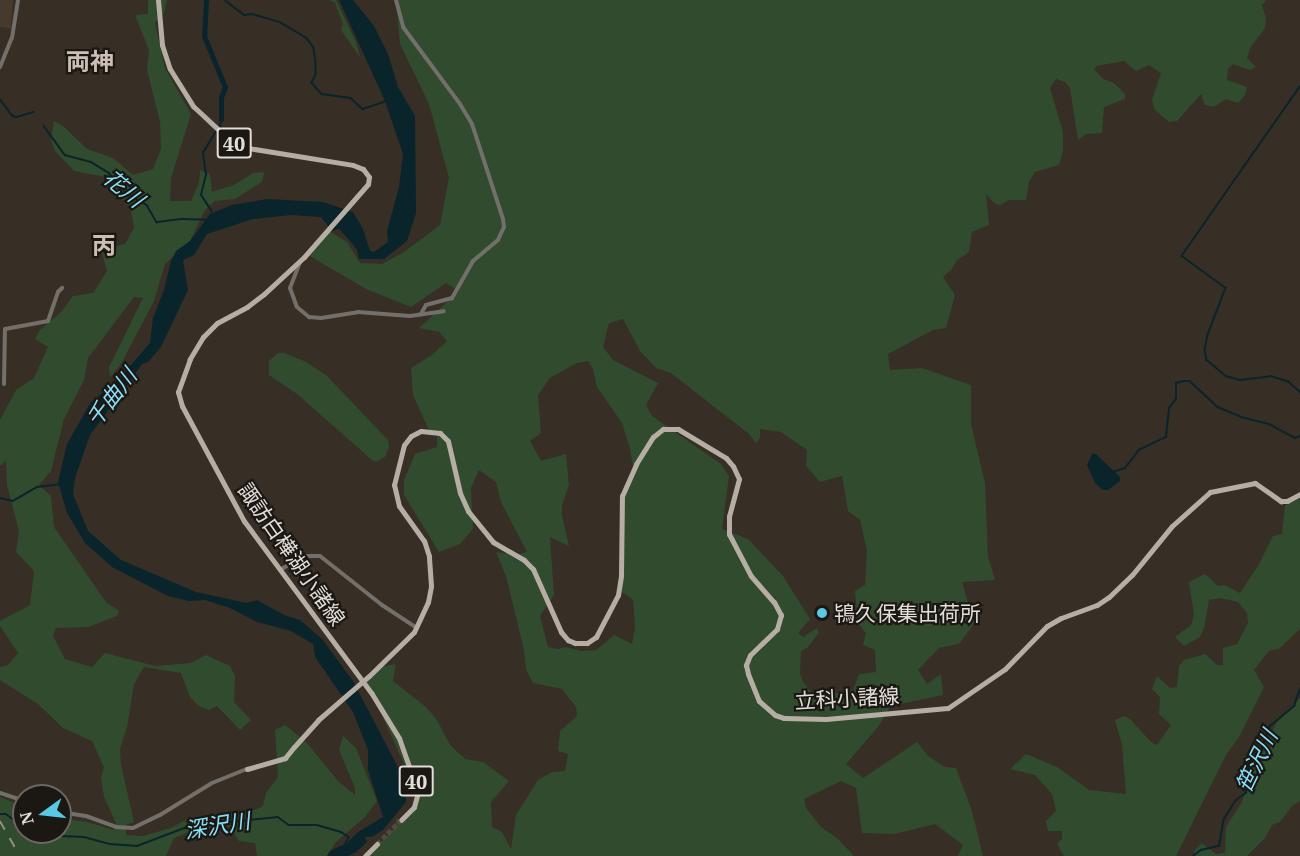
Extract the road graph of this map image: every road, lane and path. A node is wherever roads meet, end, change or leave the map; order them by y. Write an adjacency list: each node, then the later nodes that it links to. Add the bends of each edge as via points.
1 (18, 0): 4 (street, via 12,38)
2 (158, 0): 5 (main road, 諏訪白樺湖小諸線 / 40, via 162,45 170,69 204,117 242,147 363,169 369,180)
3 (396, 0): 8 (street, via 403,27 471,124 504,227 498,240 472,261 452,298 426,305)
4 (0, 67)
5 (304, 257): 8 (street, via 290,288 297,307 309,317 364,312); 11 (main road, 諏訪白樺湖小諸線 / 40, via 264,294 217,323 203,337 178,392 238,512)
6 (62, 288): 9 (street, via 48,321 4,329)
7 (444, 311): 8 (street)
8 (421, 314)
9 (4, 384)
10 (1300, 494): 12 (main road, 立科小諸線, via 1287,501 1277,500 1255,483 1210,492 1172,526 1109,597 1047,626 1005,669 948,708 826,719 784,718 775,716 759,701 748,674 750,655 777,629 781,615 751,576 729,534 729,516 739,478 726,458 678,429 663,429 653,437 622,496 618,596 599,634 581,644 568,640 561,632 530,564 494,543 468,511 448,441 440,433 421,431 404,445 394,485 399,506 424,541 430,563 428,602)
11 (279, 571): 12 (street, via 303,556 320,556); 15 (main road, 諏訪白樺湖小諸線 / 40, via 372,694 399,738 418,792 414,807)
12 (417, 628): 13 (main road, 立科小諸線, bridge, via 318,720 285,758)
13 (247, 768): 14 (street, via 212,783 133,828)
14 (72, 814)
15 (401, 820)
16 (377, 844): 17 (main road)
17 (365, 856)

